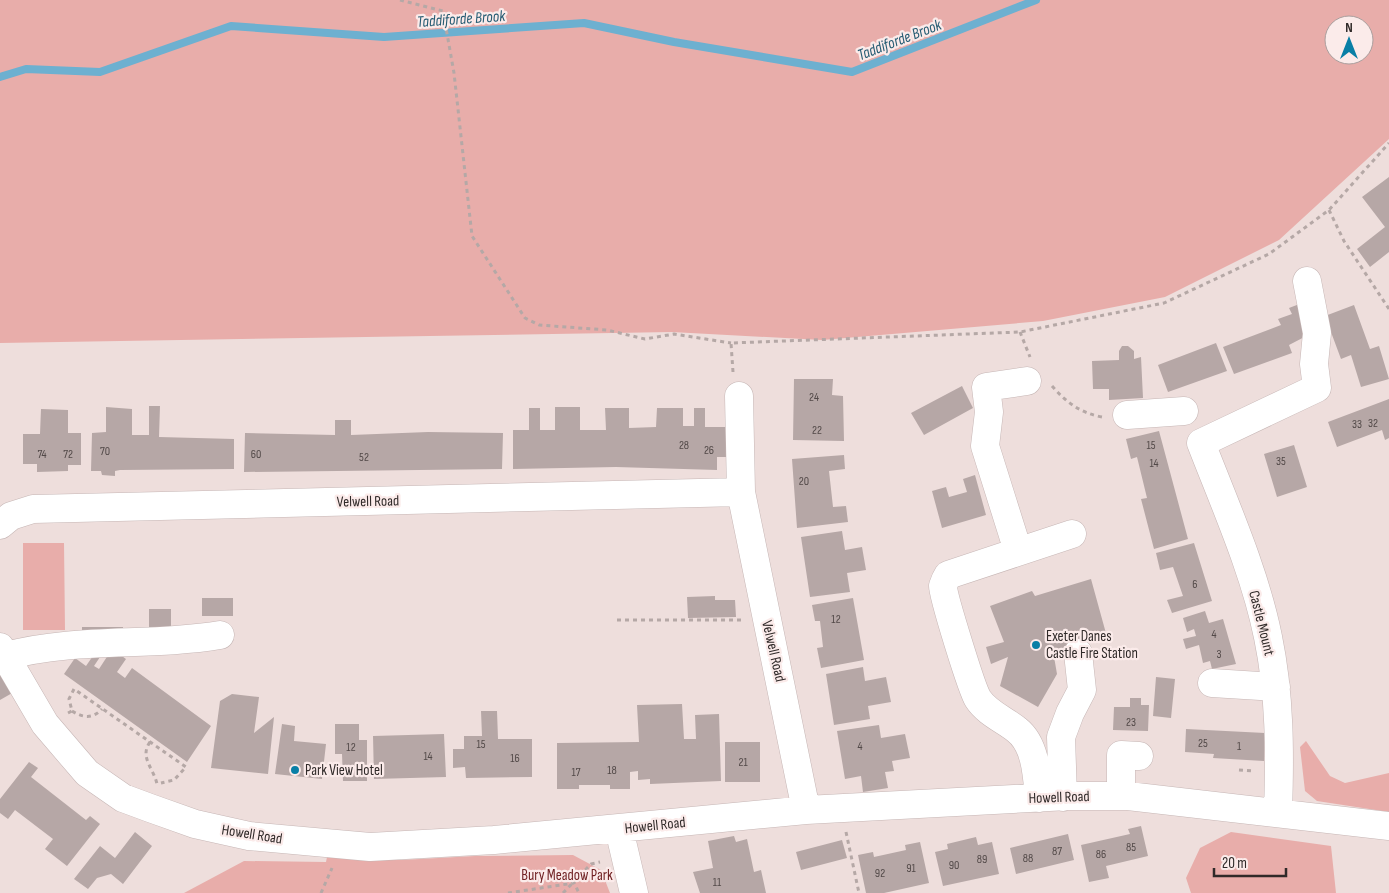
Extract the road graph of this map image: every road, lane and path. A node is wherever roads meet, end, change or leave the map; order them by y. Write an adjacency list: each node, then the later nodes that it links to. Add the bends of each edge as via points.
1 (400, 0): 7 (path, via 443,11 454,73 472,236 525,318 539,325 607,330 645,339 674,334)
2 (1389, 143): 3 (path)
3 (1329, 210): 5 (path, via 1349,249); 6 (path, via 1269,254 1164,303)
4 (1307, 281): 12 (street, via 1316,333 1316,388)
5 (1389, 310)
6 (1020, 332): 7 (path); 8 (path)
7 (731, 343): 9 (path, via 734,390)
8 (1028, 370): 16 (street, via 986,388 989,412 985,446)
9 (739, 396): 13 (street, Velwell Road)
10 (1063, 399): 11 (path, via 1085,414)
11 (1115, 416): 12 (street, Castle Mount, via 1181,402)
12 (1200, 443): 23 (street, Castle Mount, via 1240,541 1268,637)
13 (741, 492): 14 (street, Velwell Road, via 33,509 11,516); 17 (street, Velwell Road)
14 (0, 525)
15 (1072, 534): 16 (street)
16 (1018, 551): 31 (street, via 948,575 944,586 978,700 1019,731)
17 (766, 617): 18 (path, via 713,622); 33 (street, Velwell Road)
18 (617, 620)
19 (220, 635): 20 (street)
20 (3, 651): 26 (street, Howell Road)
21 (1078, 653): 31 (street, via 1082,690 1061,737)
22 (1212, 683): 23 (street)
23 (1276, 687): 34 (street, Castle Mount, via 1280,756)
24 (102, 709): 25 (path, via 88,717); 25 (path, via 74,689 69,699); 27 (path)
25 (72, 711): 26 (path)
26 (45, 724): 29 (street, Howell Road, via 87,773 123,798)
27 (150, 742): 29 (path, via 146,747 146,758 155,776); 29 (path, via 186,767)
28 (1139, 756): 30 (street, via 1121,755)
29 (153, 796): 36 (street, Howell Road, via 195,824 249,836 370,847)
30 (1121, 796): 31 (street, Howell Road); 34 (street, Howell Road)
31 (1051, 797): 32 (street, Howell Road)
32 (841, 807): 33 (street, Howell Road); 43 (path)
33 (806, 810): 36 (street, Howell Road)
34 (1278, 812): 35 (street, Howell Road)
35 (1389, 826)
36 (619, 829): 37 (street)
37 (625, 856): 38 (path, via 590,864); 42 (street)
38 (574, 883): 39 (path); 40 (path); 41 (path)
39 (508, 893)
40 (563, 893)
41 (579, 893)
42 (634, 893)
43 (859, 893)

